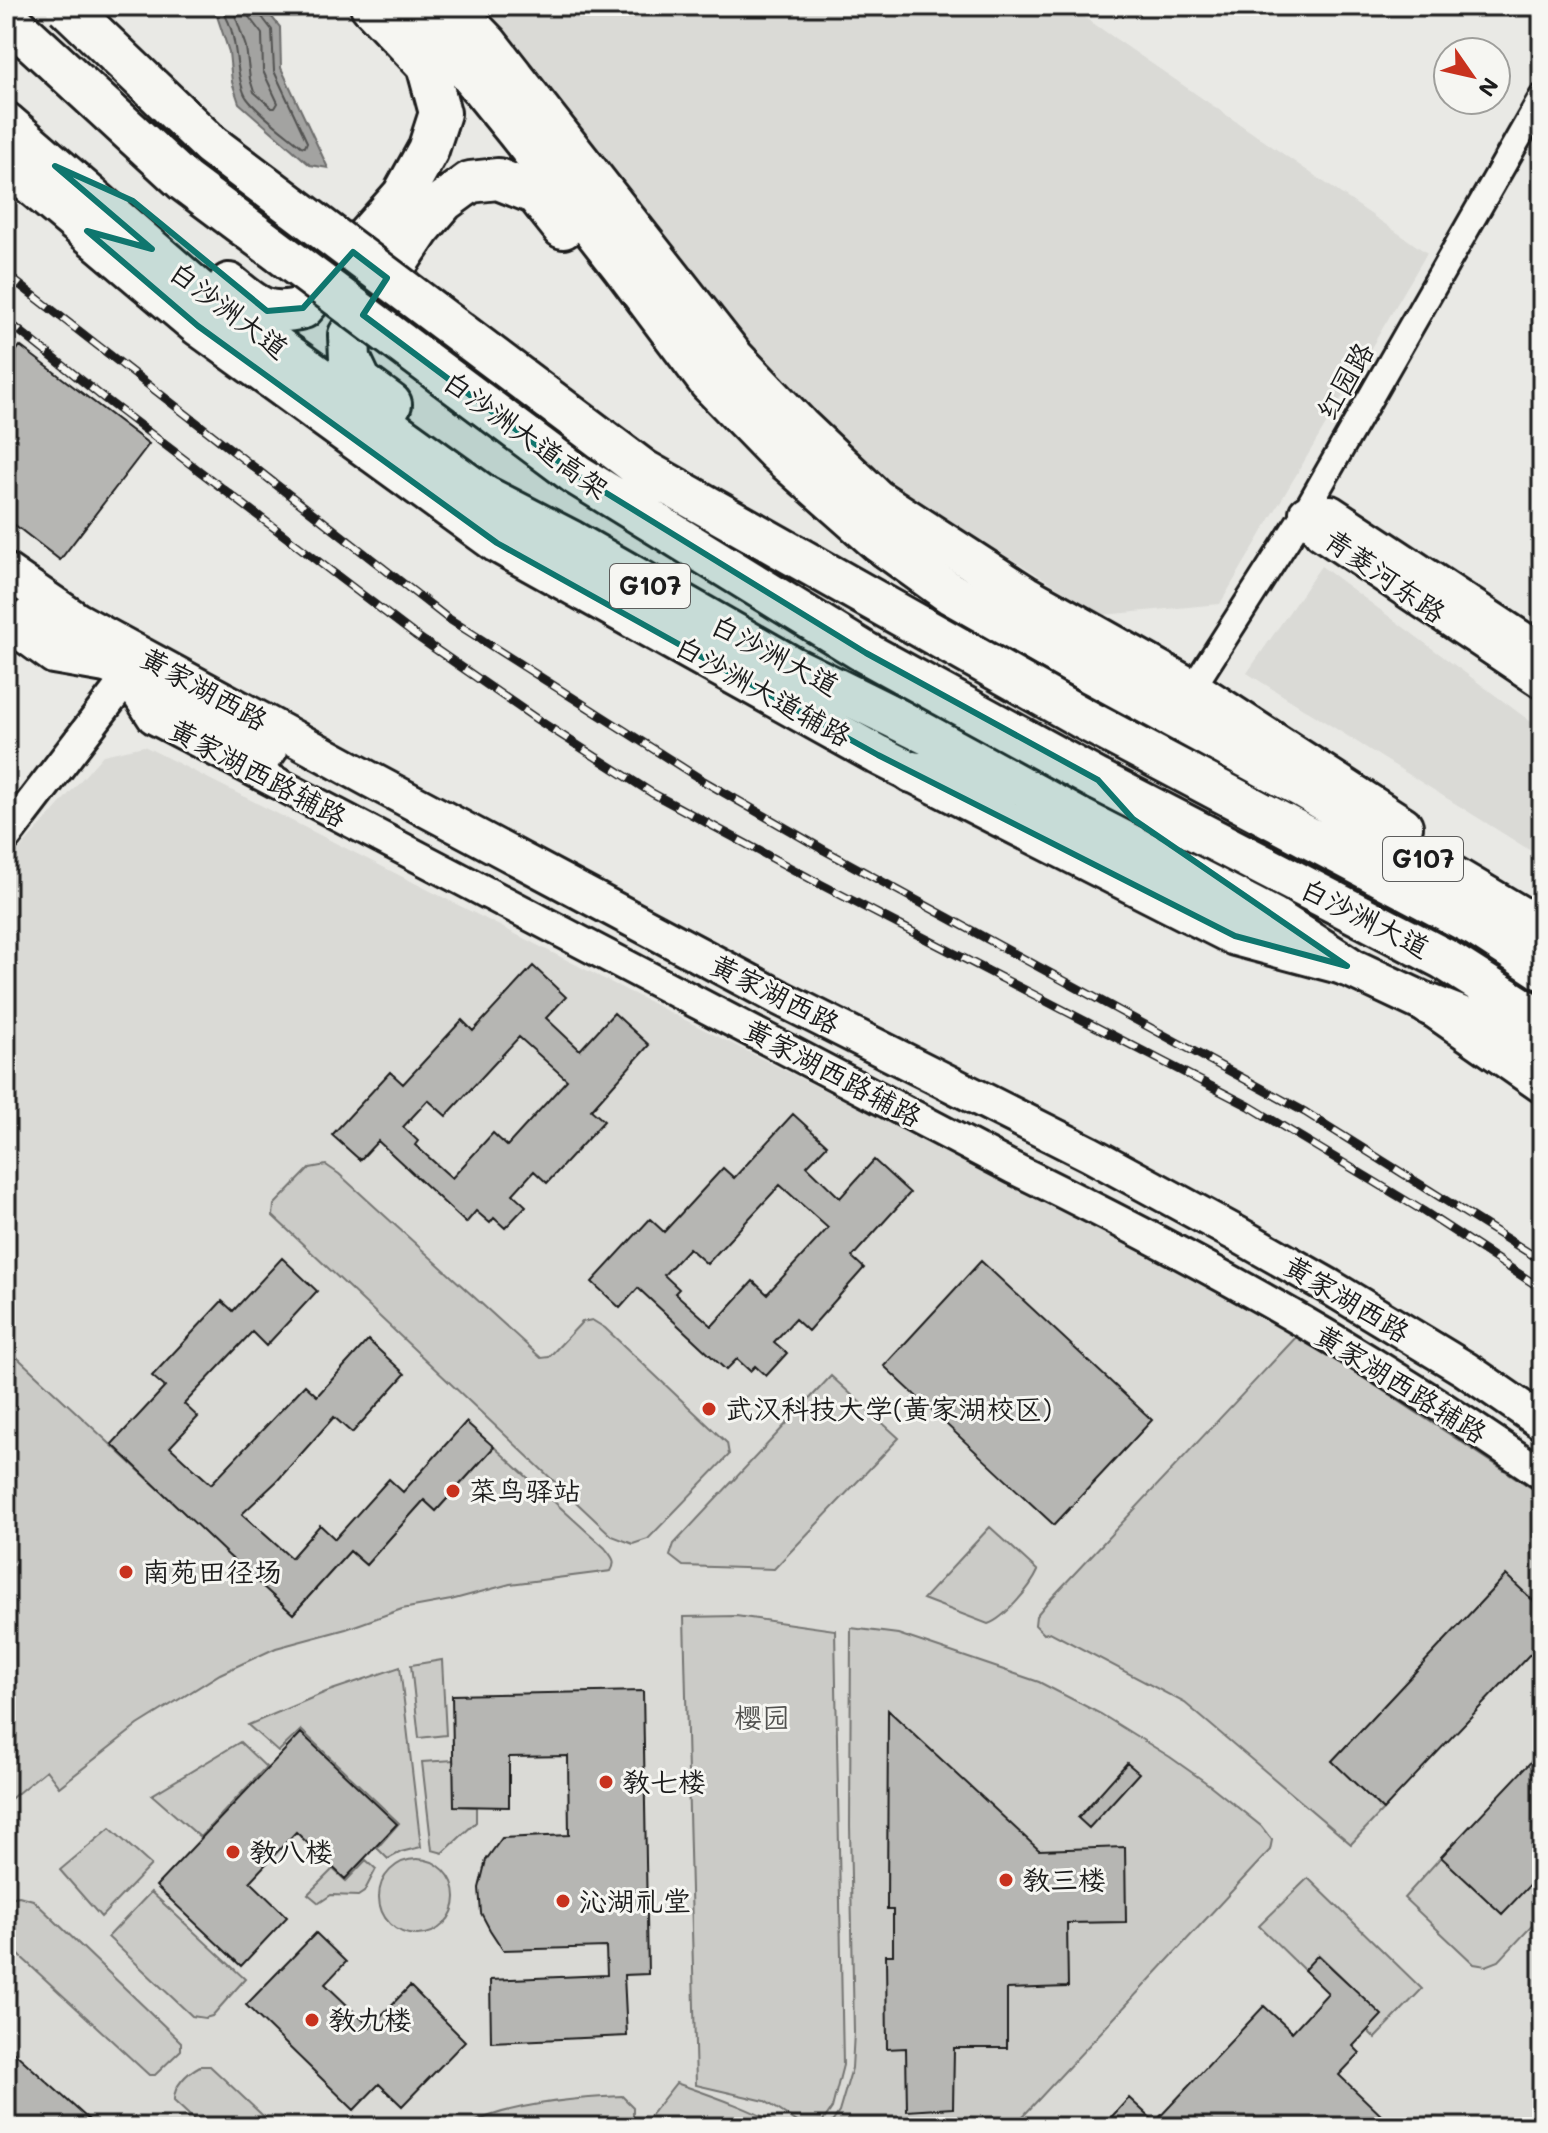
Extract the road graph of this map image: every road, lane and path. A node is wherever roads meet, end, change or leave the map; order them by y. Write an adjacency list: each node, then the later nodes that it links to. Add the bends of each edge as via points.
1 (66, 6): 22 (highway, 白沙洲大道高架, bridge, via 211,145 643,470)
2 (371, 6): 9 (highway, via 427,65 440,113 428,150 403,195 303,308 267,311 133,201)
3 (409, 6): 12 (highway, G107, via 518,133)
4 (452, 6): 21 (main road, via 488,43 735,358 877,499 1025,595)
5 (6, 17): 24 (highway, 白沙洲大道高架, bridge, via 184,181 577,475 866,653)
6 (1542, 97): 13 (street, 红园路)
7 (6, 123): 9 (highway, 白沙洲大道 / G107)
8 (6, 164): 10 (main road, 白沙洲大道辅路)
9 (55, 166): 11 (highway, 白沙洲大道 / G107)
10 (87, 231): 11 (highway); 23 (main road, 白沙洲大道辅路, via 198,326 497,543)
11 (152, 249): 14 (highway, 白沙洲大道 / G107, via 198,290 484,496)
12 (709, 382): 14 (highway, via 625,305 536,194 498,179 470,182 444,201 349,335 350,359 361,382); 26 (highway, G107, via 776,451 879,542 950,593)
13 (1305, 512): 18 (street, 青菱河东路, via 1331,511); 20 (street, 青菱河东路, via 1320,534); 21 (street, 红园路)
14 (571, 541): 25 (highway, 白沙洲大道 / G107, via 792,667)
15 (6, 571): 19 (main road, 黄家湖西路, via 77,620)
16 (6, 598): 19 (main road, 黄家湖西路, via 64,639)
17 (6, 624): 19 (street, via 53,658)
18 (1542, 650)
19 (124, 666): 27 (street); 29 (street); 39 (main road, 黄家湖西路, via 371,780 780,998 1104,1161 1330,1287); 40 (main road, 黄家湖西路, via 1149,1200 1402,1347); 41 (street, 黄家湖西路辅路, via 153,718 1285,1311)
20 (1542, 683)
21 (1192, 689): 28 (main road)
22 (1084, 719): 26 (highway); 34 (highway, 白沙洲大道, via 1476,926)
23 (912, 772): 25 (highway); 33 (main road, 白沙洲大道辅路, via 1235,936)
24 (1098, 780): 31 (highway, via 1133,819); 36 (highway, 白沙洲大道, via 1444,959)
25 (1029, 788): 31 (highway, 白沙洲大道 / G107)
26 (1304, 788): 28 (highway); 32 (highway, G107)
27 (6, 806)
28 (1403, 826): 30 (main road)
29 (6, 836)
30 (1542, 911)
31 (1273, 918): 33 (highway, 白沙洲大道 / G107)
32 (1542, 930)
33 (1347, 966): 35 (main road, 白沙洲大道辅路)
34 (1542, 969)
35 (1430, 1005): 37 (highway); 38 (main road, 白沙洲大道辅路)
36 (1542, 1021)
37 (1542, 1049)
38 (1542, 1083)
39 (1542, 1422)
40 (1542, 1440)
41 (1542, 1474)

